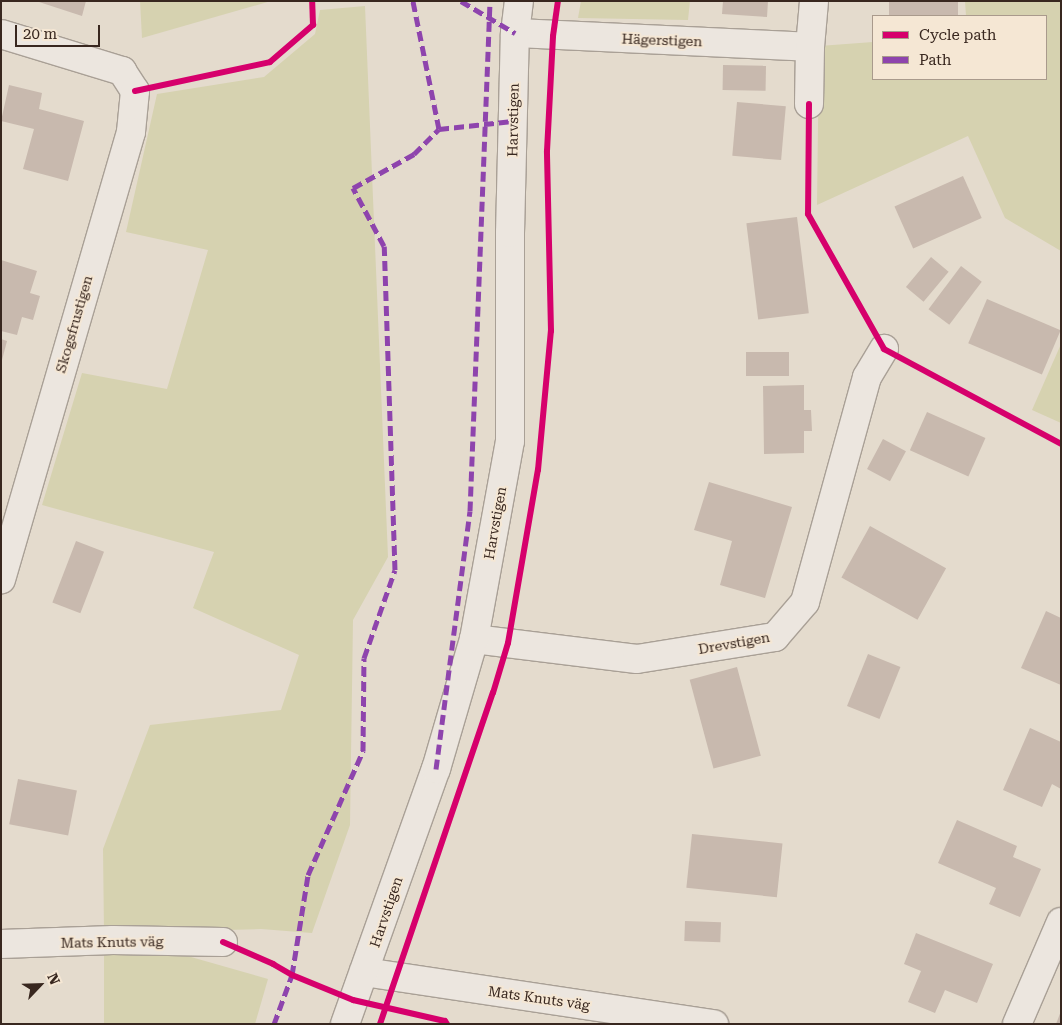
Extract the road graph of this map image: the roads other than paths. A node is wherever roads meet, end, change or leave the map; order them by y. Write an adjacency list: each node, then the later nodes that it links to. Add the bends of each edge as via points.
1 (519, 1): 3 (street, Harvstigen)
2 (814, 1): 5 (street)
3 (515, 33): 5 (street, Hägerstigen); 9 (street, Harvstigen, via 510,234 510,441)
4 (1, 34): 8 (street, Skogsfrustigen, via 122,71 136,91 131,132)
5 (810, 46): 6 (street)
6 (809, 104)
7 (884, 350): 9 (street, Drevstigen, via 868,376 806,602 775,637 637,659)
8 (1, 579)
9 (474, 639): 13 (street, Harvstigen, via 436,769)
10 (1061, 922): 16 (street)
11 (223, 942): 12 (street, Mats Knuts väg, via 113,940)
12 (1, 944)
13 (364, 972): 14 (street, Harvstigen); 15 (street, Mats Knuts väg)
14 (345, 1024)
15 (714, 1024)
16 (1017, 1024)

